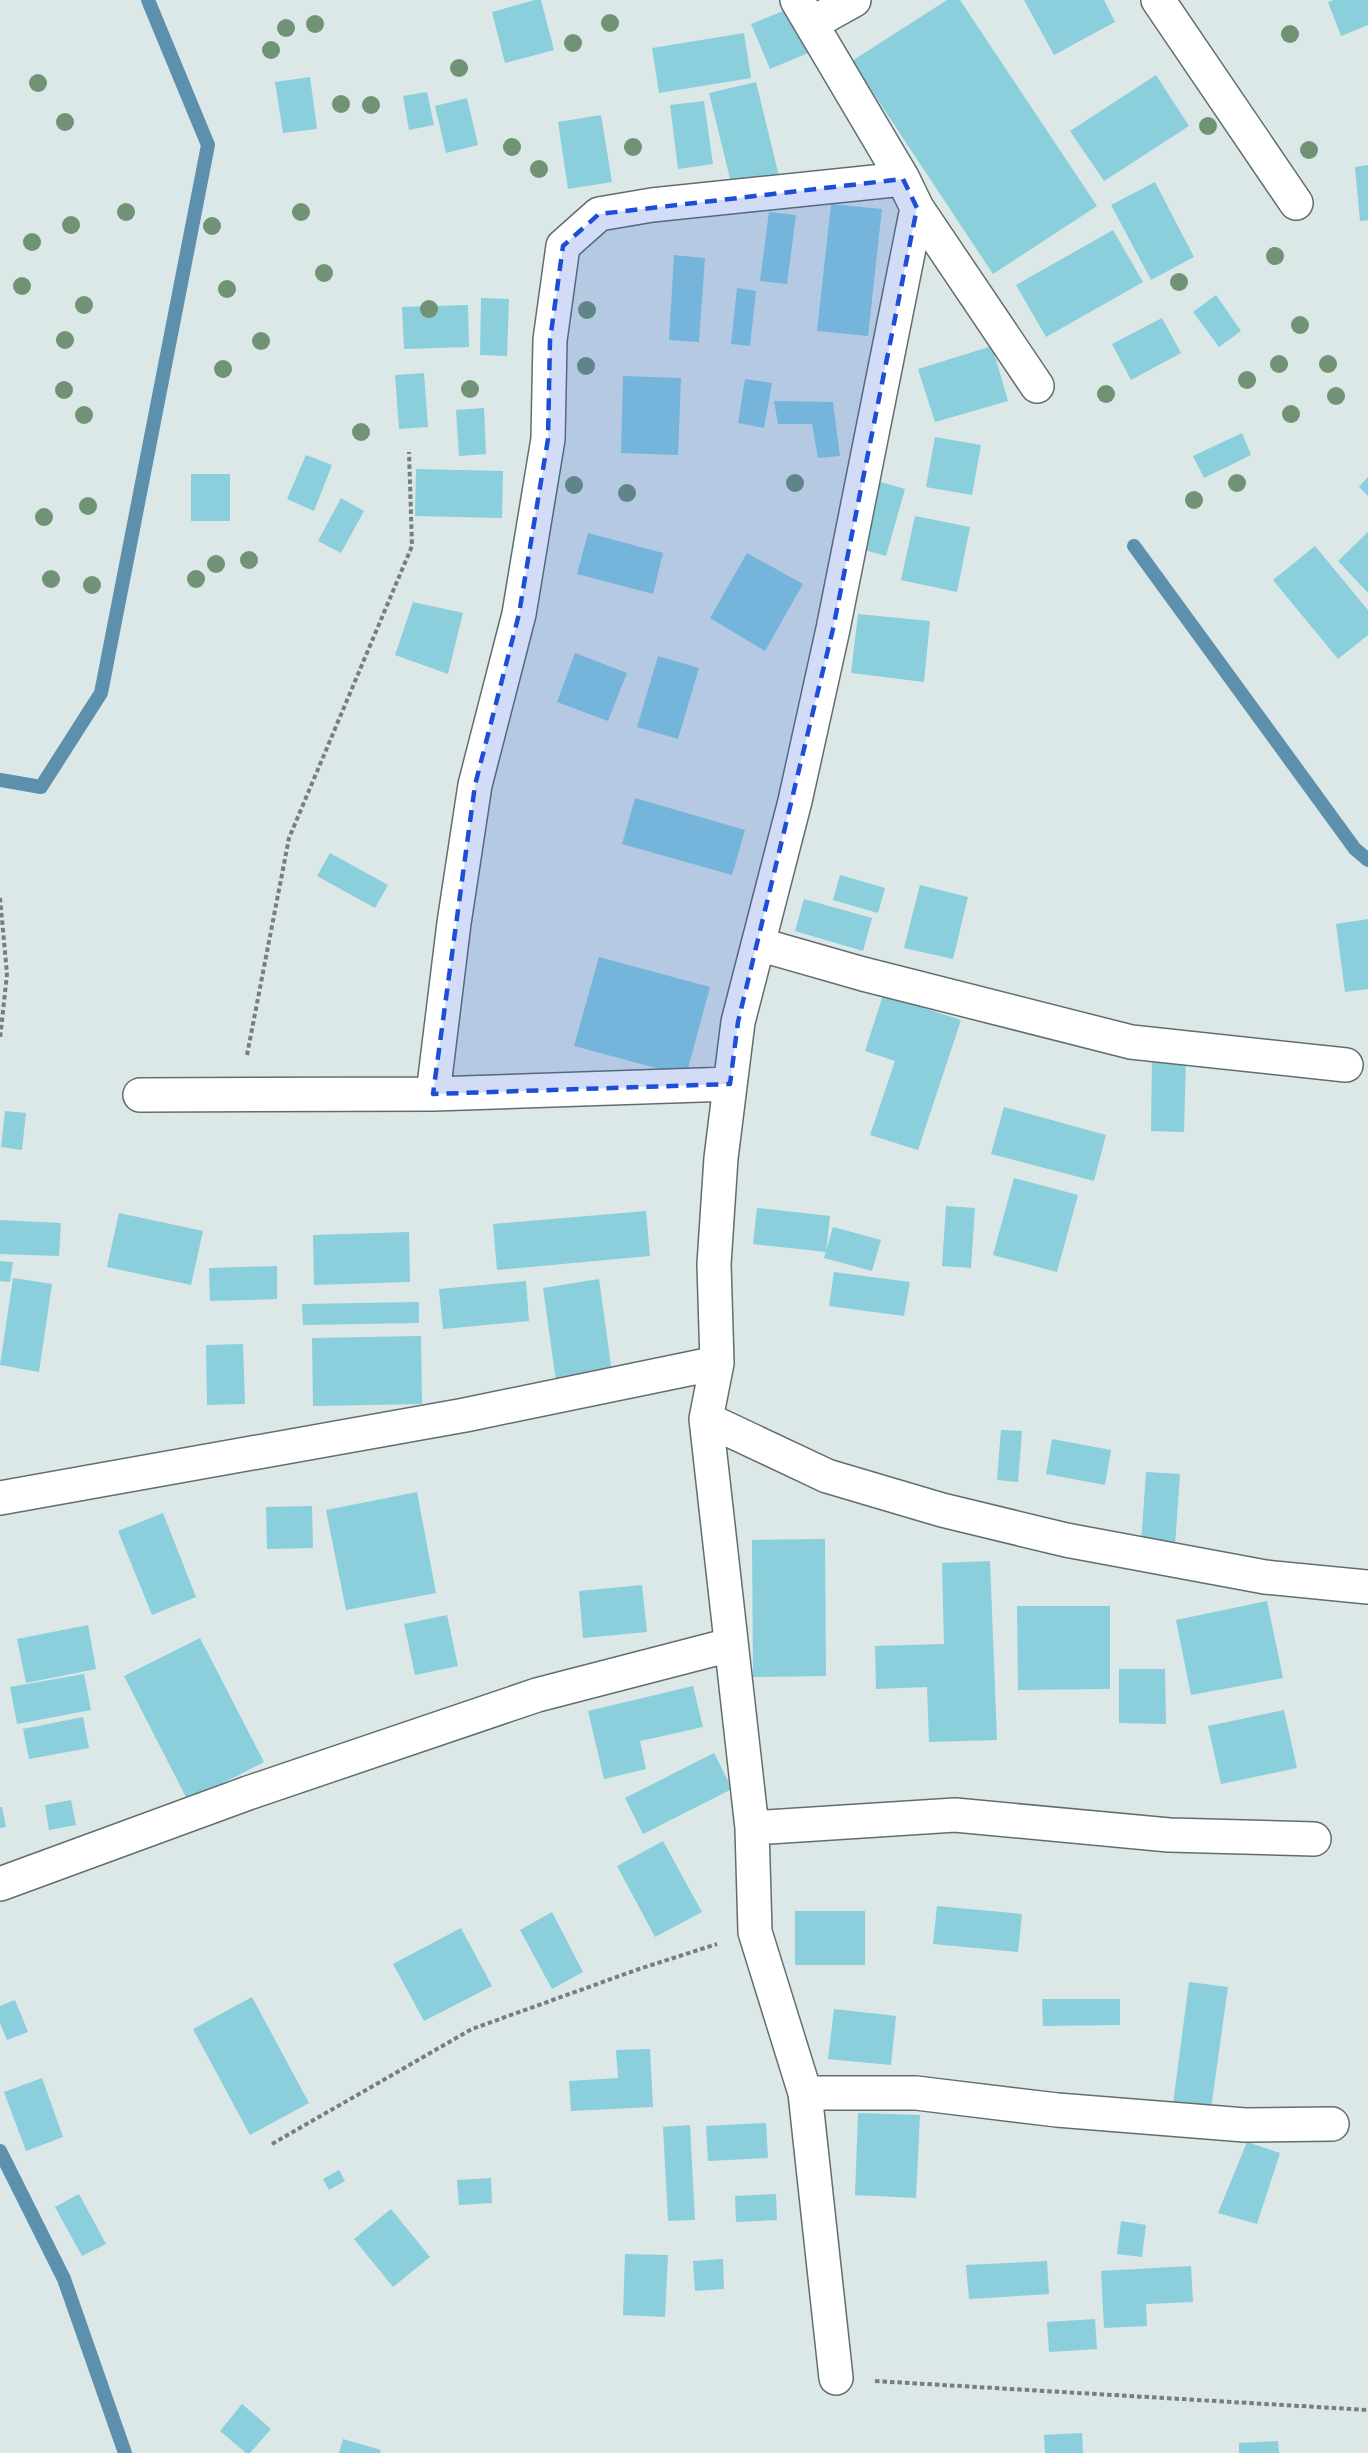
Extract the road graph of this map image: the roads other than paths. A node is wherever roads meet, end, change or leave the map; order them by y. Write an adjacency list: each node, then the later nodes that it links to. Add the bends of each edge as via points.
1 (854, 0): 3 (street)
2 (1158, 0): 5 (street)
3 (804, 12): 4 (street)
4 (903, 179): 6 (street); 11 (street, via 599,214 563,246 550,340 548,439 519,614 475,785)
5 (1296, 203)
6 (917, 208): 7 (street); 8 (street, via 833,629)
7 (1037, 386)
8 (758, 944): 9 (street, via 1131,1042); 10 (street, via 738,1022)
9 (1346, 1065)
10 (730, 1084): 11 (street); 13 (street, via 714,1264)
11 (433, 1094): 12 (street)
12 (140, 1095)
13 (717, 1363): 14 (street); 15 (street, via 465,1415)
14 (706, 1419): 16 (street, via 827,1476 942,1510 1066,1540 1265,1577); 17 (street)
15 (0, 1498)
16 (1368, 1587)
17 (730, 1645): 18 (street); 20 (street, via 537,1695 248,1792)
18 (752, 1828): 19 (street, via 955,1815 1169,1835); 21 (street, via 755,1932)
19 (1314, 1839)
20 (0, 1884)
21 (805, 2093): 22 (street, via 916,2093 1057,2110 1245,2125); 23 (street)
22 (1332, 2124)
23 (836, 2378)

